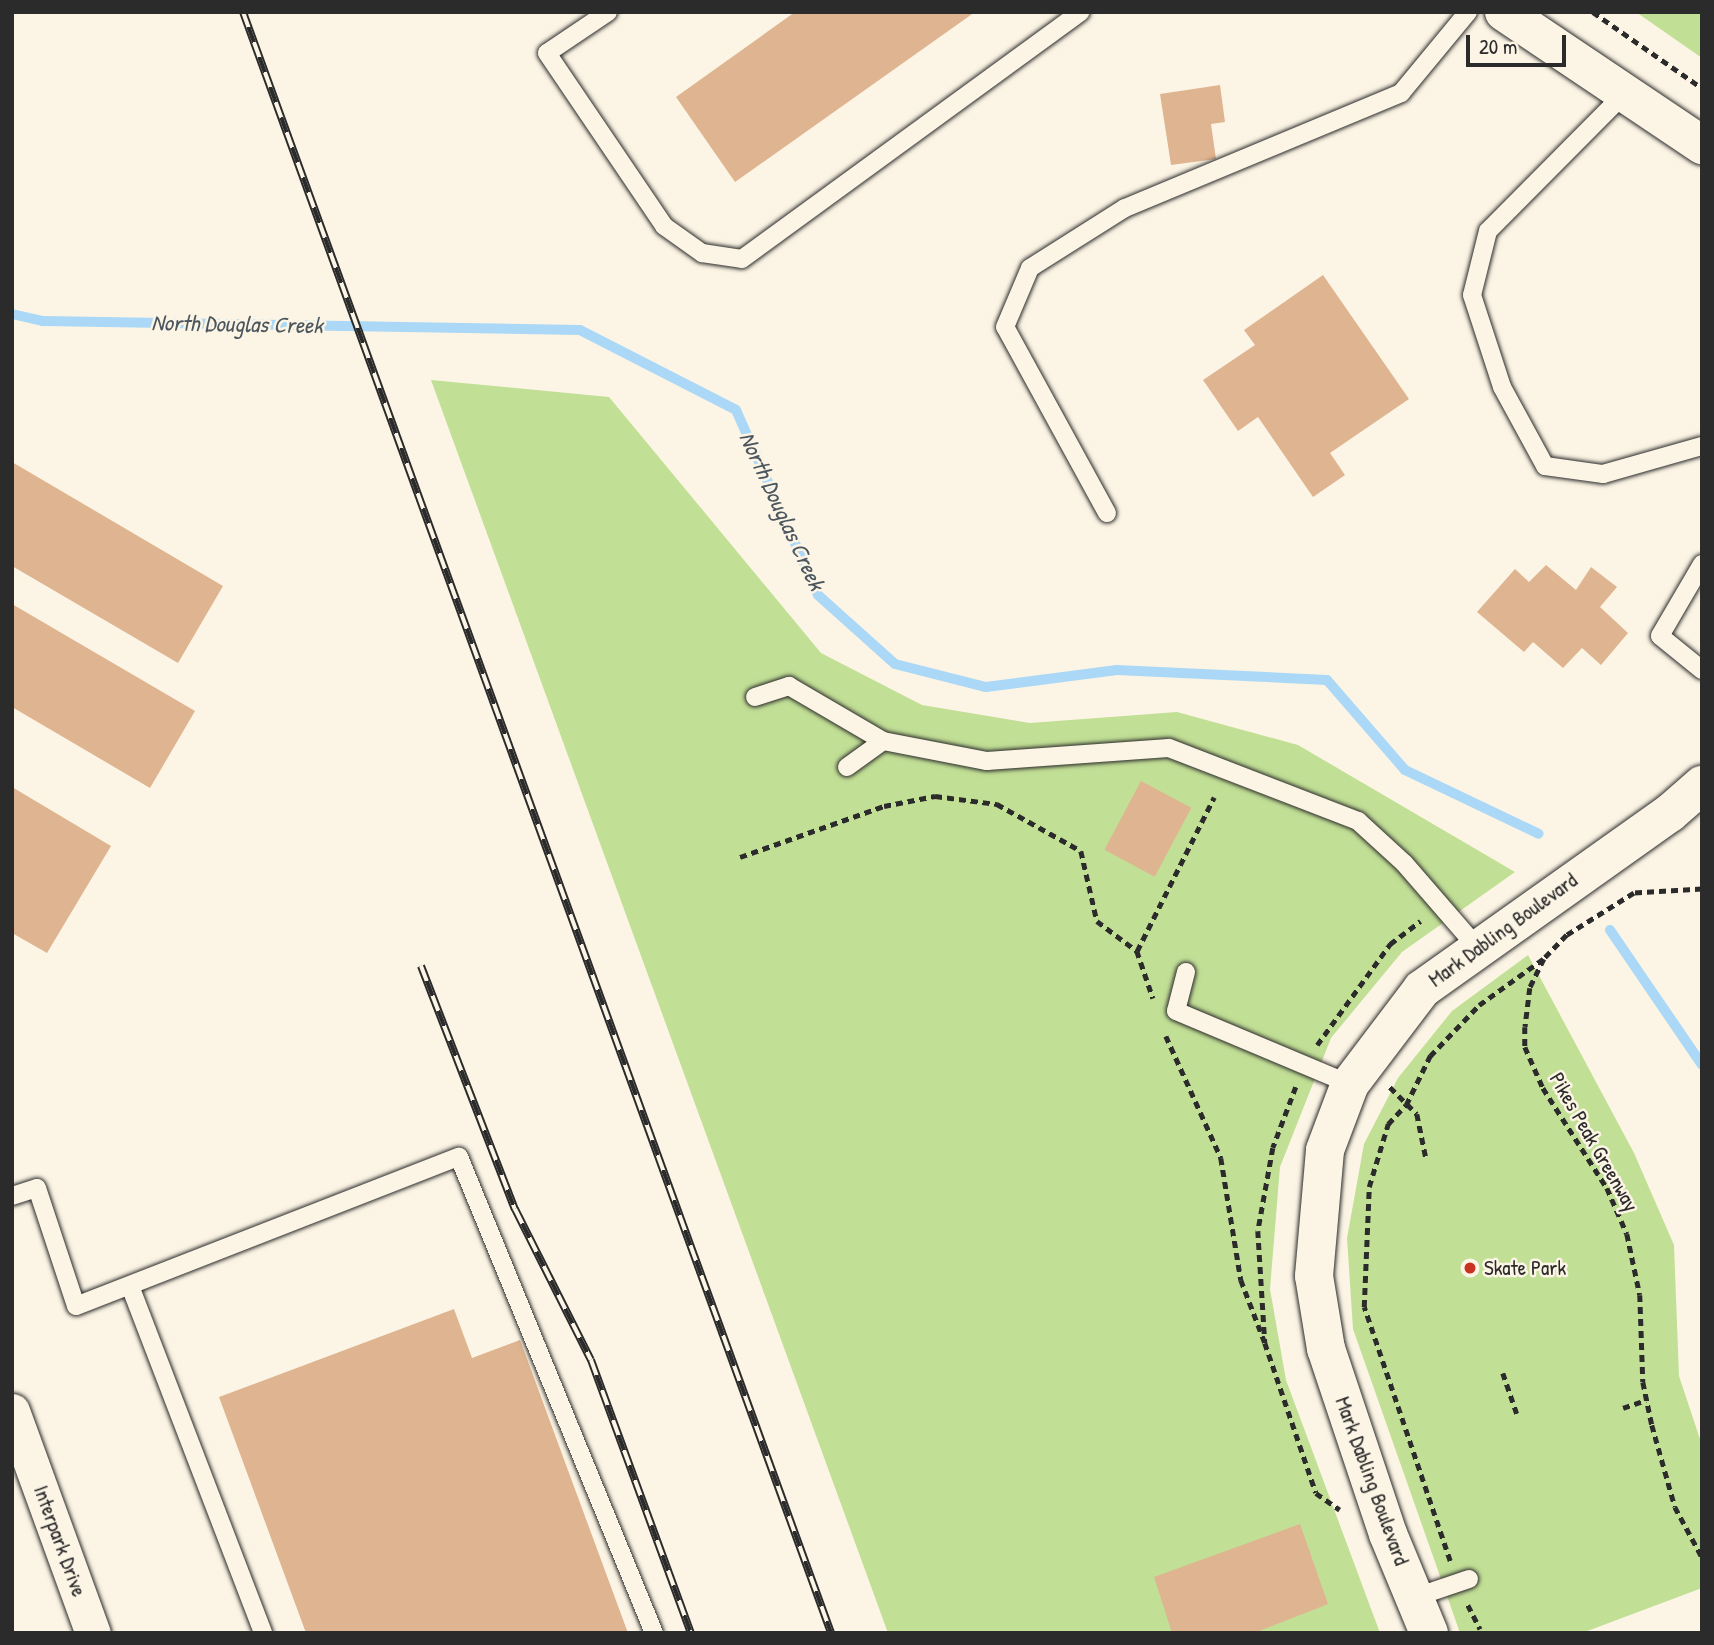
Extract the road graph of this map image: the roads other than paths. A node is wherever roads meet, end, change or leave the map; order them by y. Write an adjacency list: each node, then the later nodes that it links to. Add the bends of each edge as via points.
1 (608, 12): 2 (lane, via 547,53 664,226 702,253 742,259)
2 (1081, 12)
3 (1468, 12): 8 (lane, via 1401,93 1125,208 1030,268 1005,327)
4 (1504, 12): 5 (street)
5 (1625, 93): 6 (street); 7 (lane, via 1488,230 1472,295 1502,387 1545,466 1603,474)
6 (1702, 145)
7 (1702, 446)
8 (1107, 513)
9 (1702, 564): 10 (lane, via 1660,636)
10 (1702, 670)
11 (755, 697): 12 (lane, via 789,686)
12 (883, 741): 13 (lane); 15 (lane, via 988,761 1169,748 1358,821 1404,863)
13 (848, 767)
14 (1702, 785): 15 (street, Mark Dabling Boulevard, via 1670,813)
15 (1476, 946): 17 (street, Mark Dabling Boulevard, via 1422,989)
16 (1185, 972): 17 (lane, via 1176,1011)
17 (1350, 1084): 22 (street, Mark Dabling Boulevard, via 1325,1150 1314,1276 1326,1349 1388,1534)
18 (12, 1196): 19 (lane, via 37,1188 76,1306)
19 (130, 1286): 24 (lane); 25 (lane, via 460,1157)
20 (12, 1411): 23 (street, Interpark Drive)
21 (1464, 1581): 22 (lane)
22 (1416, 1597): 26 (street, Mark Dabling Boulevard)
23 (93, 1633)
24 (263, 1633)
25 (654, 1633)
26 (1429, 1633)

